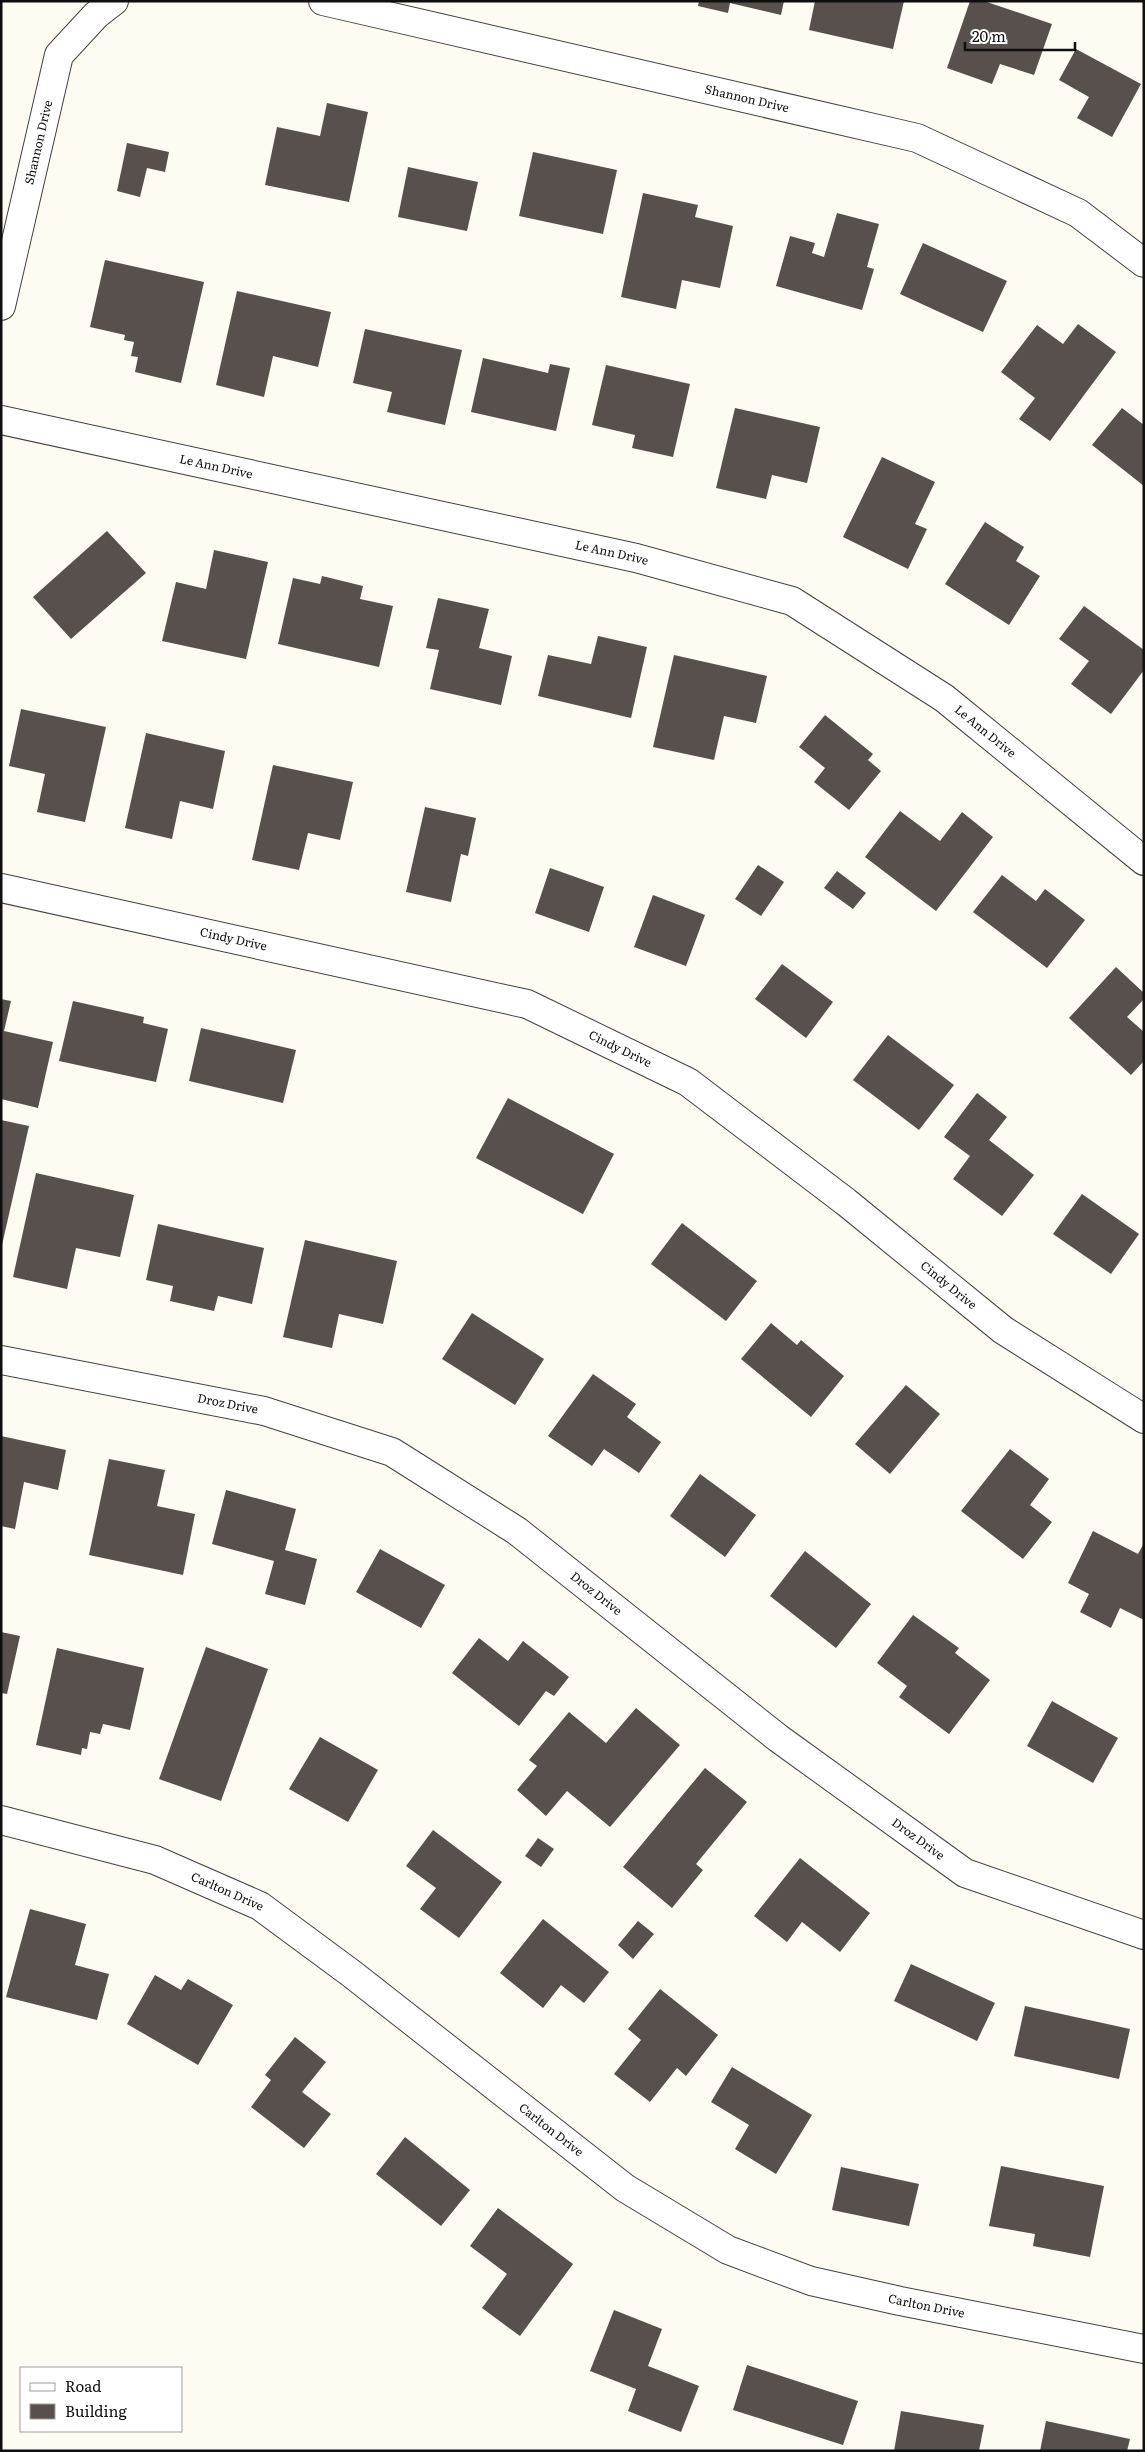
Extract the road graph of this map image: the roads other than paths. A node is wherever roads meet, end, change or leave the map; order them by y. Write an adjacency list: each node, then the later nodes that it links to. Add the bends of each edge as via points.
1 (114, 1): 4 (street, Shannon Drive, via 59,54)
2 (323, 1): 3 (street, Shannon Drive, via 917,138 1078,213)
3 (1144, 263)
4 (1, 306)
5 (1, 420): 6 (street, Le Ann Drive, via 636,558 792,601 944,698)
6 (1144, 861)
7 (1, 888): 9 (street, Cindy Drive, via 527,1004 688,1082 846,1202 1002,1330)
8 (1, 1360): 11 (street, Droz Drive, via 264,1411 392,1452 517,1531 778,1738 965,1873)
9 (1144, 1419)
10 (1, 1820): 12 (street, Carlton Drive, via 155,1860 260,1906 625,2188 728,2250 820,2283)
11 (1144, 1935)
12 (1144, 2349)

